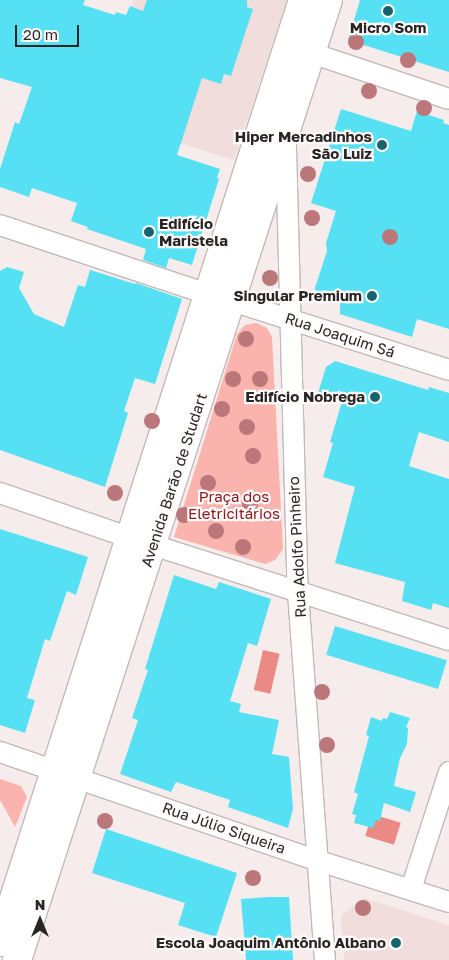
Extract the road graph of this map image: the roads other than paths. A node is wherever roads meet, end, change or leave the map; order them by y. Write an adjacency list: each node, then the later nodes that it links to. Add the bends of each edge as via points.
1 (303, 0): 7 (main road, Avenida Barão de Studart)
2 (328, 0): 3 (main road, Avenida Barão de Studart)
3 (311, 53): 4 (street); 5 (main road, Avenida Barão de Studart)
4 (449, 99)
5 (285, 134): 7 (main road, Avenida Barão de Studart); 8 (street, Rua Adolfo Pinheiro)
6 (0, 225): 7 (street, Rua Joaquim Sá)
7 (220, 298): 8 (street, Rua Joaquim Sá); 11 (main road, Avenida Barão de Studart)
8 (289, 319): 9 (street, Rua Joaquim Sá); 12 (street, Rua Adolfo Pinheiro)
9 (449, 370)
10 (0, 493): 11 (street)
11 (142, 542): 12 (street); 16 (main road, Avenida Barão de Studart)
12 (298, 593): 13 (street); 17 (street, Rua Adolfo Pinheiro)
13 (449, 640)
14 (0, 752): 16 (street, Rua Júlio Siqueira)
15 (449, 772): 18 (street)
16 (66, 774): 17 (street, Rua Júlio Siqueira); 20 (main road, Avenida Barão de Studart); 21 (main road, Avenida Barão de Studart)
17 (319, 861): 18 (street, Rua Júlio Siqueira); 22 (street, Rua Adolfo Pinheiro)
18 (411, 890): 19 (street, Rua Júlio Siqueira)
19 (449, 902)
20 (0, 942)
21 (18, 960)
22 (325, 960)

